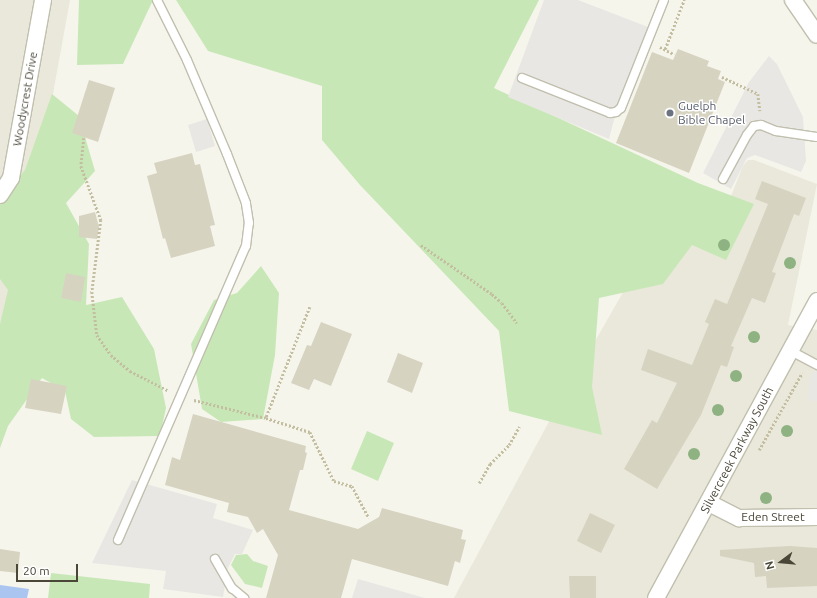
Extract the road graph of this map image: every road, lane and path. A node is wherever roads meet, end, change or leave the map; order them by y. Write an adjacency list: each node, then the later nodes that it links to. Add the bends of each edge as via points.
1 (43, 0): 14 (street, Woodycrest Drive, via 11,178)
2 (157, 0): 21 (lane, via 187,60 227,154 246,203 249,223 246,246)
3 (664, 0): 9 (lane, via 621,108 616,112 610,113)
4 (684, 0): 7 (path)
5 (794, 0): 6 (street)
6 (817, 35)
7 (665, 49)
8 (722, 77): 10 (path, via 758,94)
9 (522, 78)
10 (761, 125): 11 (lane, via 776,131); 13 (lane, via 754,126 747,134)
11 (817, 137)
12 (84, 138): 21 (path, via 81,166 101,220 92,292 97,335 111,355 130,371)
13 (723, 179)
14 (0, 195)
15 (421, 245): 18 (path, via 492,294)
16 (817, 301): 19 (street, Silvercreek Parkway South)
17 (310, 307): 22 (path)
18 (517, 323)
19 (791, 351): 20 (lane); 25 (street, Silvercreek Parkway South)
20 (817, 365)
21 (181, 396): 22 (path); 28 (lane)
22 (266, 418): 27 (path, via 310,432 334,481 352,486)
23 (519, 427): 24 (path, via 509,445 490,464)
24 (479, 483)
25 (709, 503): 26 (street, Eden Street, via 739,518); 31 (street, Silvercreek Parkway South)
26 (817, 517)
27 (369, 518)
28 (118, 540)
29 (215, 559): 30 (lane, via 232,588)
30 (244, 598)
31 (656, 598)

